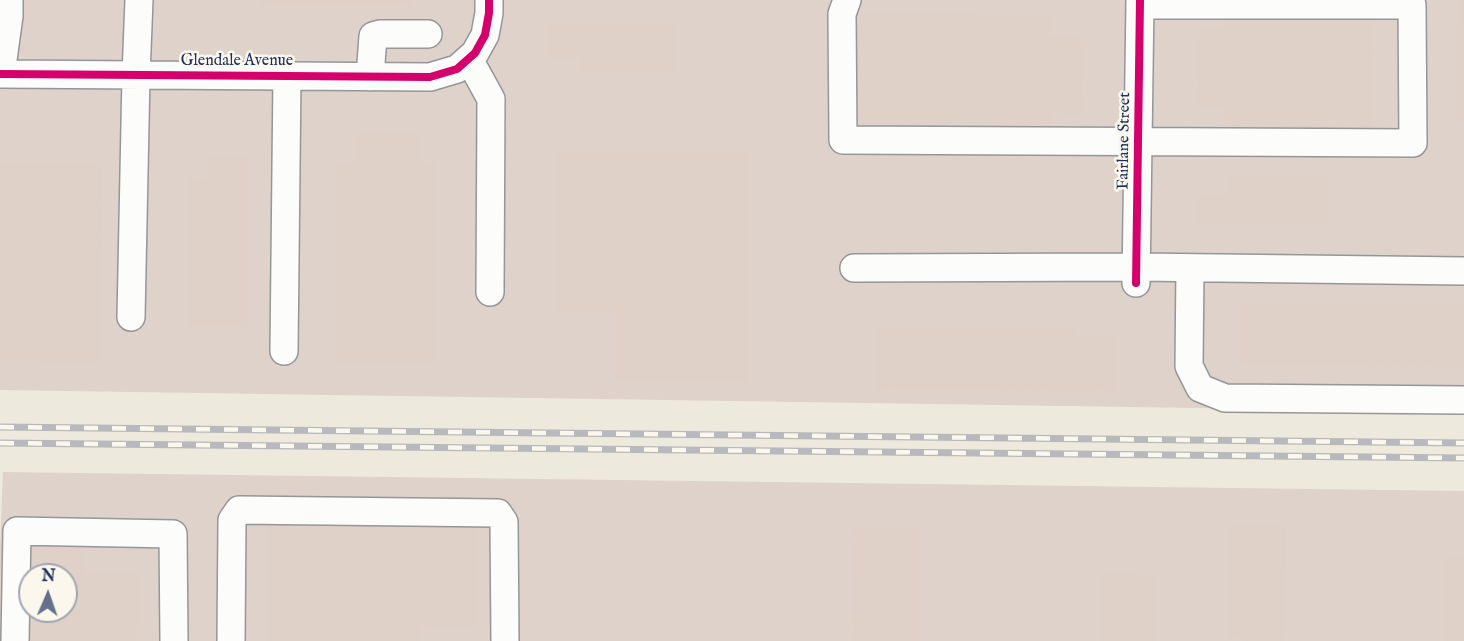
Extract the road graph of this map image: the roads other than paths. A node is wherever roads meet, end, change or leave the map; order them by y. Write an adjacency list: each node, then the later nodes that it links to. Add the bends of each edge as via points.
1 (9, 0): 8 (street)
2 (139, 0): 9 (street)
3 (489, 0): 7 (street, via 485,35)
4 (847, 0): 12 (street, via 842,14 843,140)
5 (1140, 2): 12 (street, Fairlane Street); 12 (street, via 1412,5 1413,143)
6 (428, 34): 11 (street, via 373,36)
7 (469, 59): 11 (street, Glendale Avenue, via 457,69 430,77); 17 (street, via 491,99)
8 (1, 74): 9 (street, Glendale Avenue)
9 (136, 76): 10 (street, Glendale Avenue); 18 (street)
10 (287, 76): 11 (street, Glendale Avenue); 19 (street)
11 (370, 76)
12 (1138, 142): 16 (street, Fairlane Street)
13 (854, 268): 16 (street)
14 (1190, 268): 15 (street); 16 (street); 20 (street, via 1189,366 1200,388 1225,398)
15 (1464, 271)
16 (1136, 275)
17 (490, 292)
18 (131, 317)
19 (284, 351)
20 (1464, 400)
21 (15, 641): 22 (street, via 17,531 173,534)
22 (174, 641)
23 (231, 641): 24 (street, via 232,520 239,510 498,513 504,522)
24 (505, 641)

